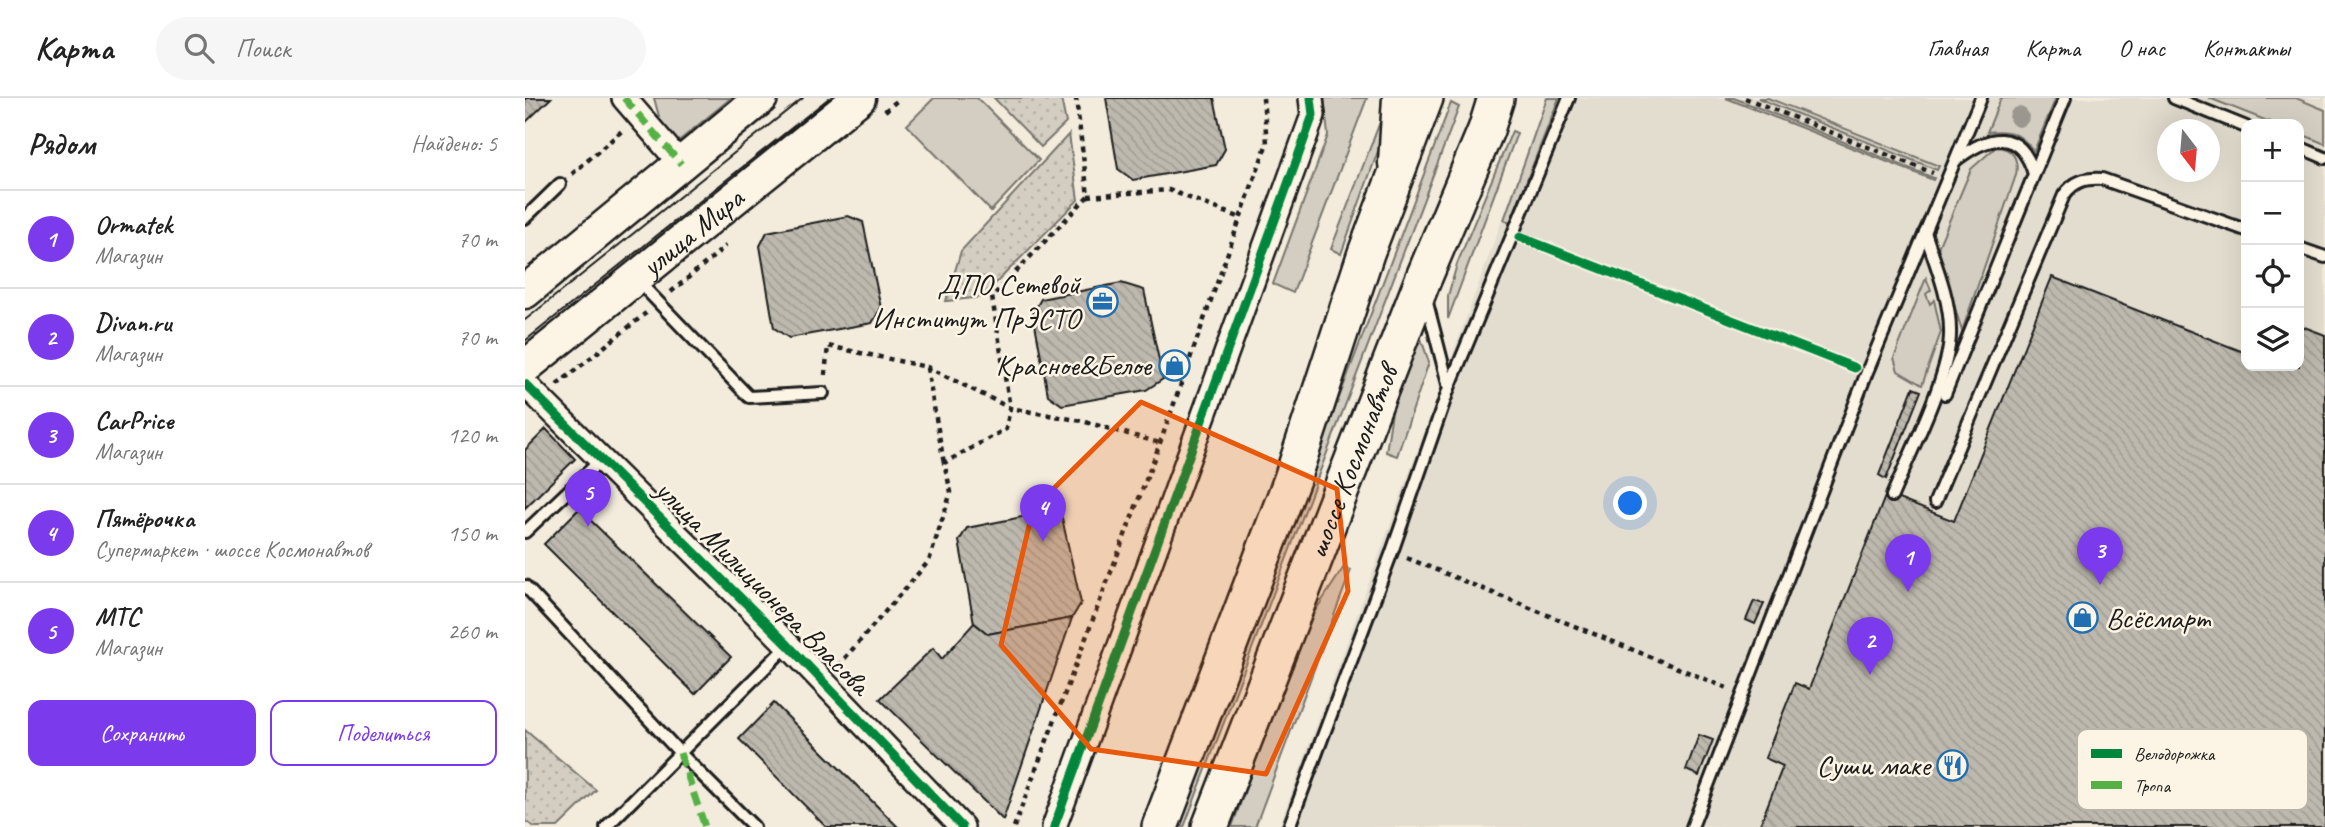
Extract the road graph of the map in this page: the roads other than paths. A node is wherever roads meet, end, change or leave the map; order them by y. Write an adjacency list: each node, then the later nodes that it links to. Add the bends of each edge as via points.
1 (624, 98): 16 (street)
2 (761, 98): 16 (main road, улица Мира)
3 (859, 98): 25 (main road, улица Мира)
4 (1311, 98): 43 (street, via 1313,115)
5 (1399, 98): 18 (main road)
6 (1425, 98): 18 (main road, шоссе Космонавтов)
7 (1496, 98): 26 (main road, шоссе Космонавтов)
8 (1569, 98): 30 (lane)
9 (1981, 98): 15 (lane)
10 (2065, 98): 17 (lane)
11 (2174, 98): 12 (lane)
12 (2241, 125)
13 (2304, 150): 14 (lane)
14 (2325, 158)
15 (1955, 161): 17 (lane, via 1987,141 2009,141 2026,153); 22 (lane)
16 (681, 164): 27 (main road, улица Мира)
17 (2034, 174): 32 (lane)
18 (1393, 183): 44 (main road, шоссе Космонавтов, via 1292,480)
19 (561, 184): 20 (lane)
20 (525, 218)
21 (2241, 228): 35 (lane, via 2102,179 2079,180 2070,187)
22 (1925, 232): 34 (lane, via 1949,313 1950,340 1936,390); 47 (lane)
23 (2304, 250): 24 (lane)
24 (2325, 257)
25 (634, 277): 28 (main road, улица Мира); 31 (lane, via 749,397)
26 (1422, 282): 30 (lane); 45 (main road, шоссе Космонавтов)
27 (525, 292)
28 (525, 367)
29 (525, 384): 33 (street, улица Милиционера Власова)
30 (1449, 388): 46 (lane)
31 (823, 393)
32 (1945, 394)
33 (602, 459): 36 (lane); 38 (street, улица Милиционера Власова)
34 (1892, 496)
35 (1935, 502)
36 (525, 532)
37 (525, 586): 39 (lane)
38 (788, 645): 39 (lane); 42 (street, улица Милиционера Власова)
39 (680, 753): 40 (lane); 41 (lane)
40 (606, 827)
41 (754, 827)
42 (963, 827)
43 (1053, 827)
44 (1160, 827)
45 (1210, 827)
46 (1289, 827)
47 (1692, 827)

